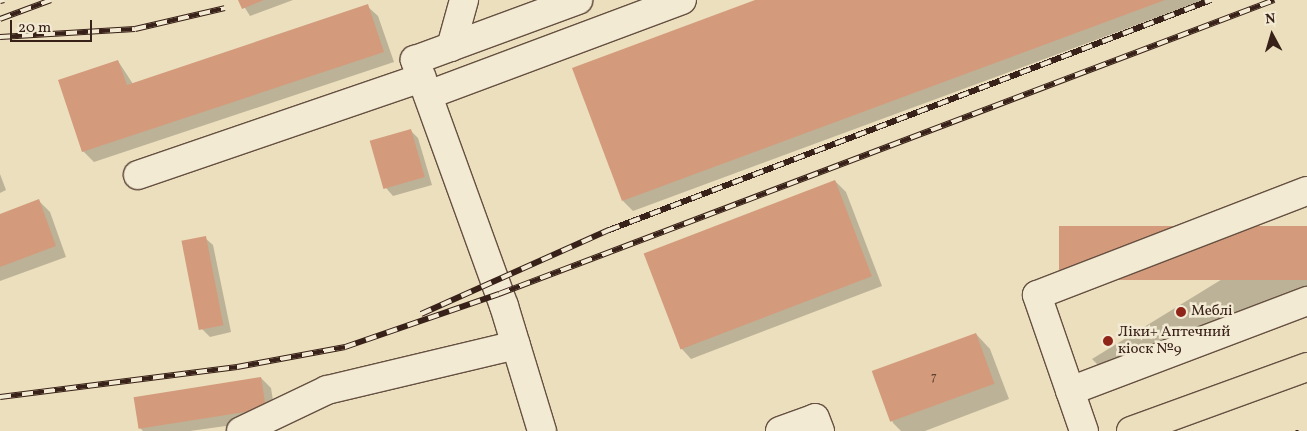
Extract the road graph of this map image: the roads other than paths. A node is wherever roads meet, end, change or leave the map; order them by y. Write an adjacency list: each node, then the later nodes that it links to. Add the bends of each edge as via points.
1 (464, 0): 4 (lane)
2 (578, 0): 4 (lane)
3 (682, 0): 5 (lane)
4 (451, 47): 5 (lane, via 415,60)
5 (425, 87): 6 (lane); 9 (lane)
6 (138, 175)
7 (1307, 191): 11 (lane, via 1037,296)
8 (1307, 302): 11 (lane)
9 (516, 345): 12 (lane, via 327,390); 13 (lane)
10 (1307, 367): 17 (main road)
11 (1070, 391): 16 (lane)
12 (241, 431)
13 (542, 431)
14 (780, 431): 15 (lane, via 815,418)
15 (820, 431)
16 (1084, 431)
17 (1131, 431)

